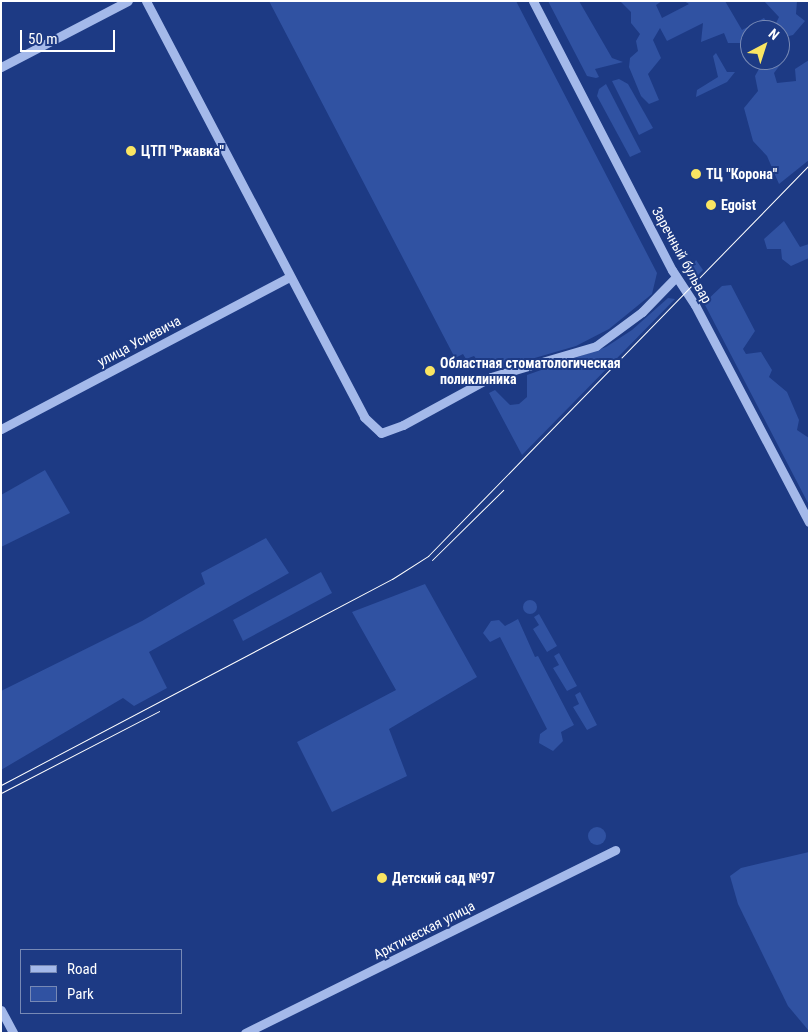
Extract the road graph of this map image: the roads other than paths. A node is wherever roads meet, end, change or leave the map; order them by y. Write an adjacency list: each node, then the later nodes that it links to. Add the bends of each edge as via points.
1 (128, 1): 4 (street)
2 (146, 1): 5 (street)
3 (533, 1): 6 (street, Заречный бульвар)
4 (1, 67)
5 (289, 277): 6 (street, via 364,417 381,433 403,425 491,377 596,346 642,312); 7 (street, улица Усиевича)
6 (676, 277): 8 (street, Заречный бульвар, via 695,305)
7 (1, 429)
8 (809, 522)
9 (615, 850): 12 (street, Арктическая улица)
10 (1, 1010): 11 (street)
11 (13, 1033)
12 (245, 1033)

